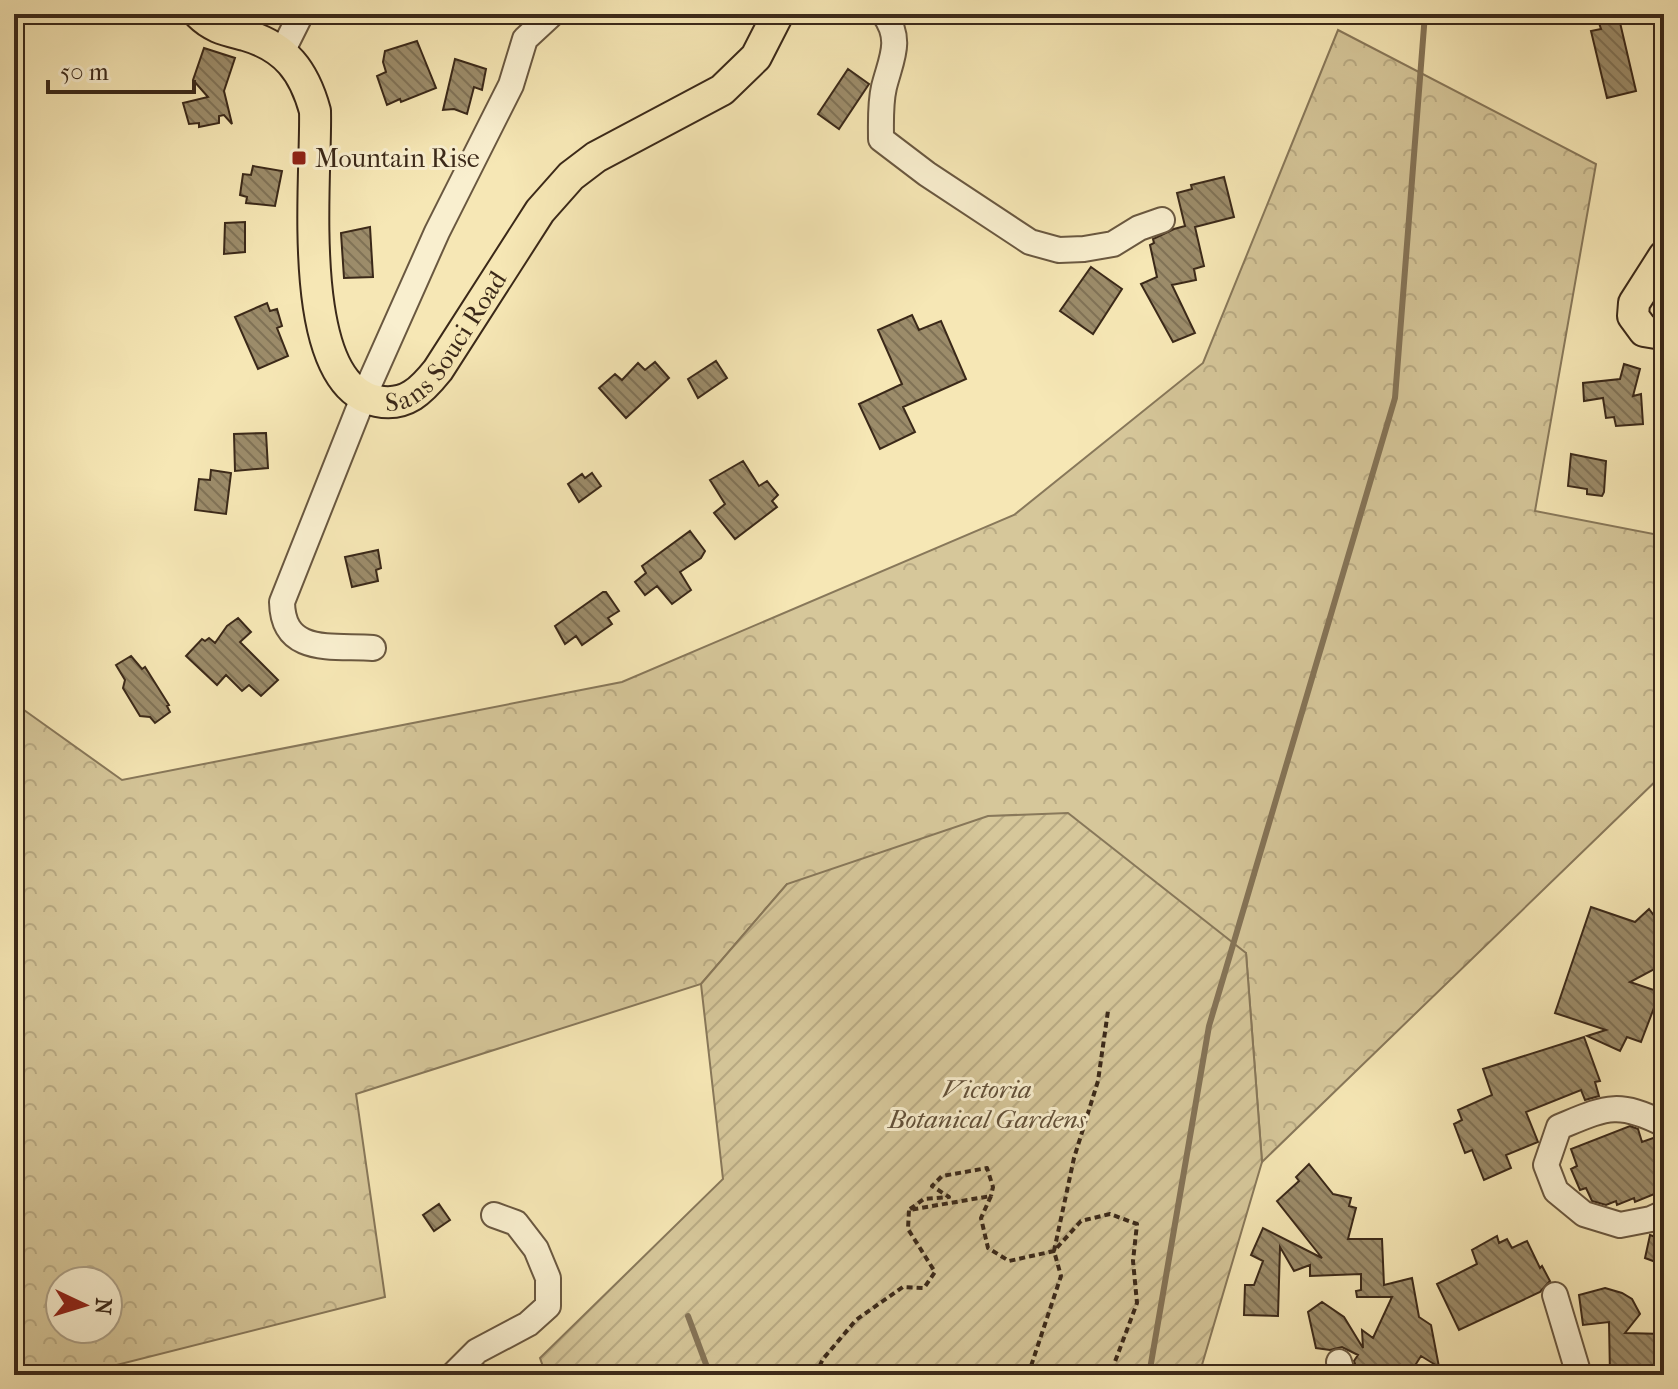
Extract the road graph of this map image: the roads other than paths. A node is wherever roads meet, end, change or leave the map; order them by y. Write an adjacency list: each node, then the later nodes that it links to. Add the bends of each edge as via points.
1 (199, 14): 6 (main road, via 221,30)
2 (301, 14): 6 (street)
3 (552, 14): 10 (street, via 525,39 511,85 437,232)
4 (778, 14): 10 (main road, Sans Souci Road, via 756,57 722,90 596,157 571,176 540,211 421,391 393,403)
5 (884, 14): 7 (street, via 894,28 894,54 884,89 881,139 927,174 1030,242 1059,250 1113,244)
6 (282, 52): 10 (main road, Sans Souci Road, via 308,87 315,111 315,282 322,325 337,371)
7 (1162, 220)
8 (1664, 256): 9 (main road, via 1634,303 1633,316 1644,331)
9 (1664, 330)
10 (363, 398): 11 (street, via 288,583 282,615 287,629 303,643)
11 (373, 648)
12 (1664, 1124): 13 (street, via 1636,1110 1602,1109 1559,1127 1546,1165 1556,1191 1584,1214 1620,1225)
13 (1664, 1213)
14 (494, 1215): 16 (street, via 516,1223 536,1249 548,1278 548,1306 528,1324 477,1351)
15 (1555, 1295): 17 (street)
16 (453, 1375)
17 (1579, 1375)

